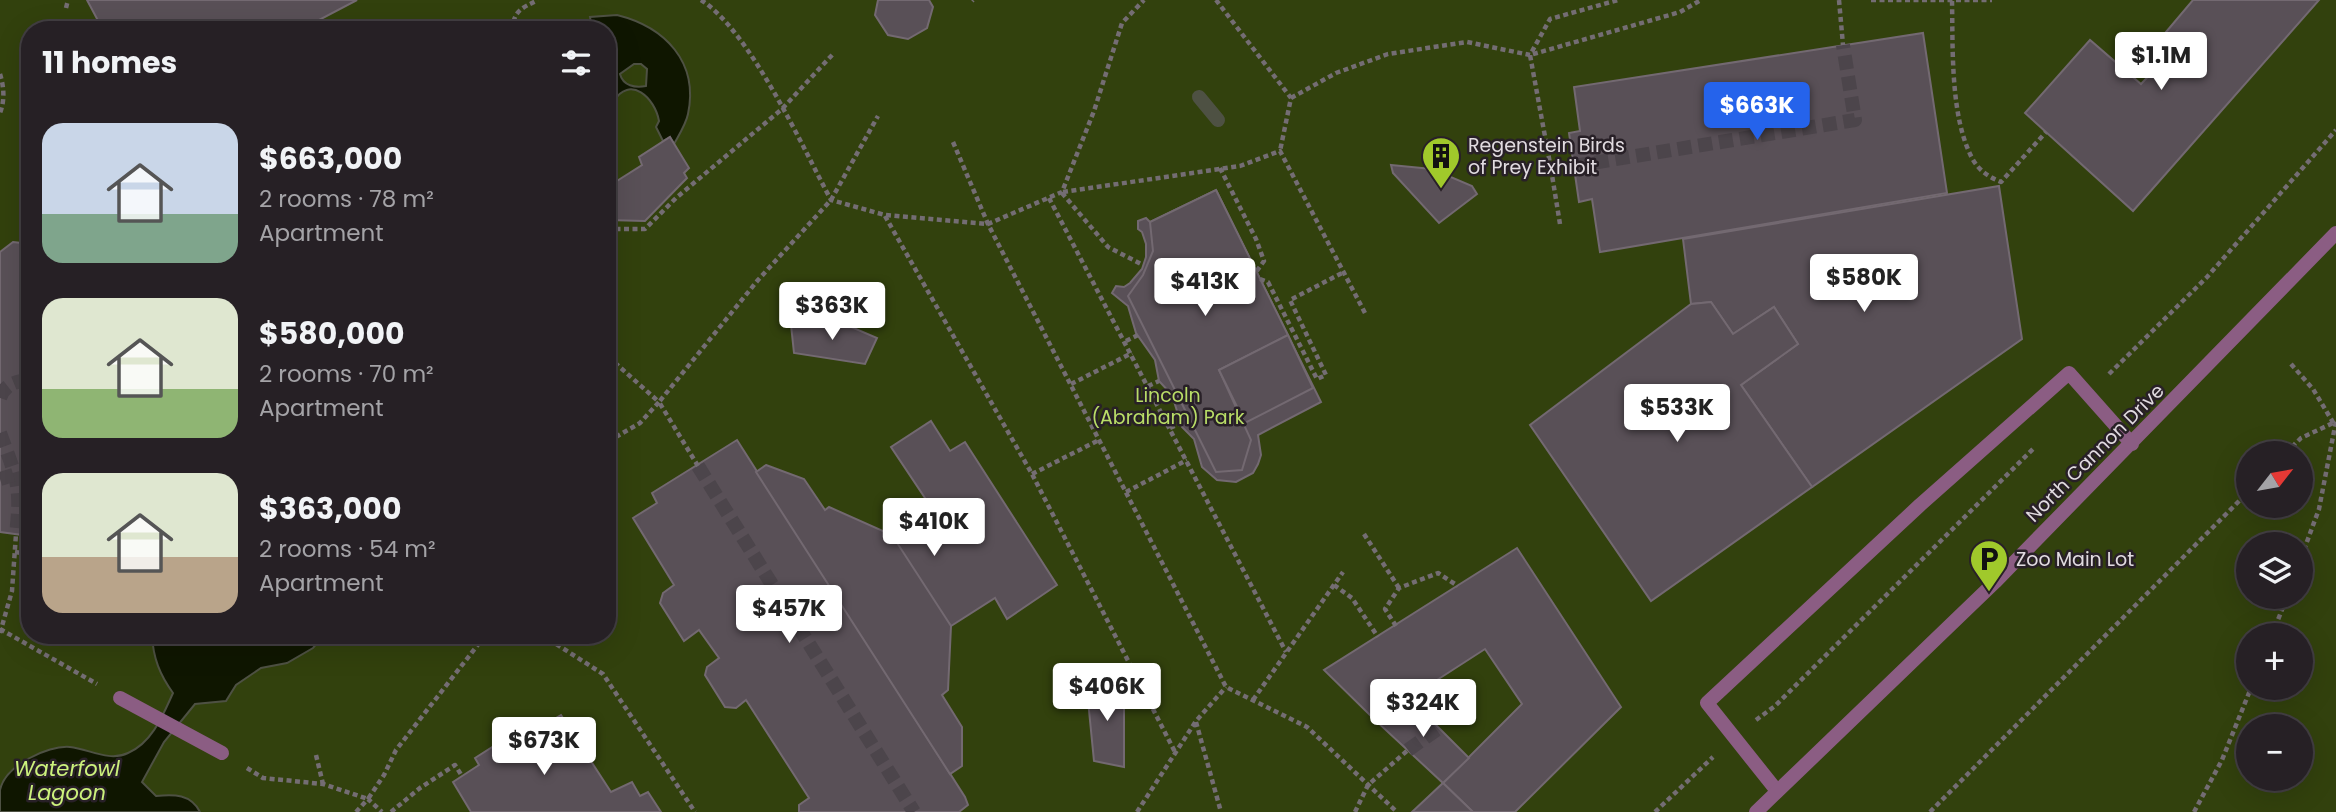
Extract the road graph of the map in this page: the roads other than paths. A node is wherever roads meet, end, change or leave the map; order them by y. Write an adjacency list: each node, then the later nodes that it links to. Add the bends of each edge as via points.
1 (2336, 233): 2 (street, North Cannon Drive)
2 (2132, 444): 5 (street, North Cannon Drive); 5 (street, via 2069,373 1707,703)
3 (120, 698): 4 (street)
4 (222, 753)
5 (1777, 791): 6 (street, North Cannon Drive)
6 (1756, 812)

